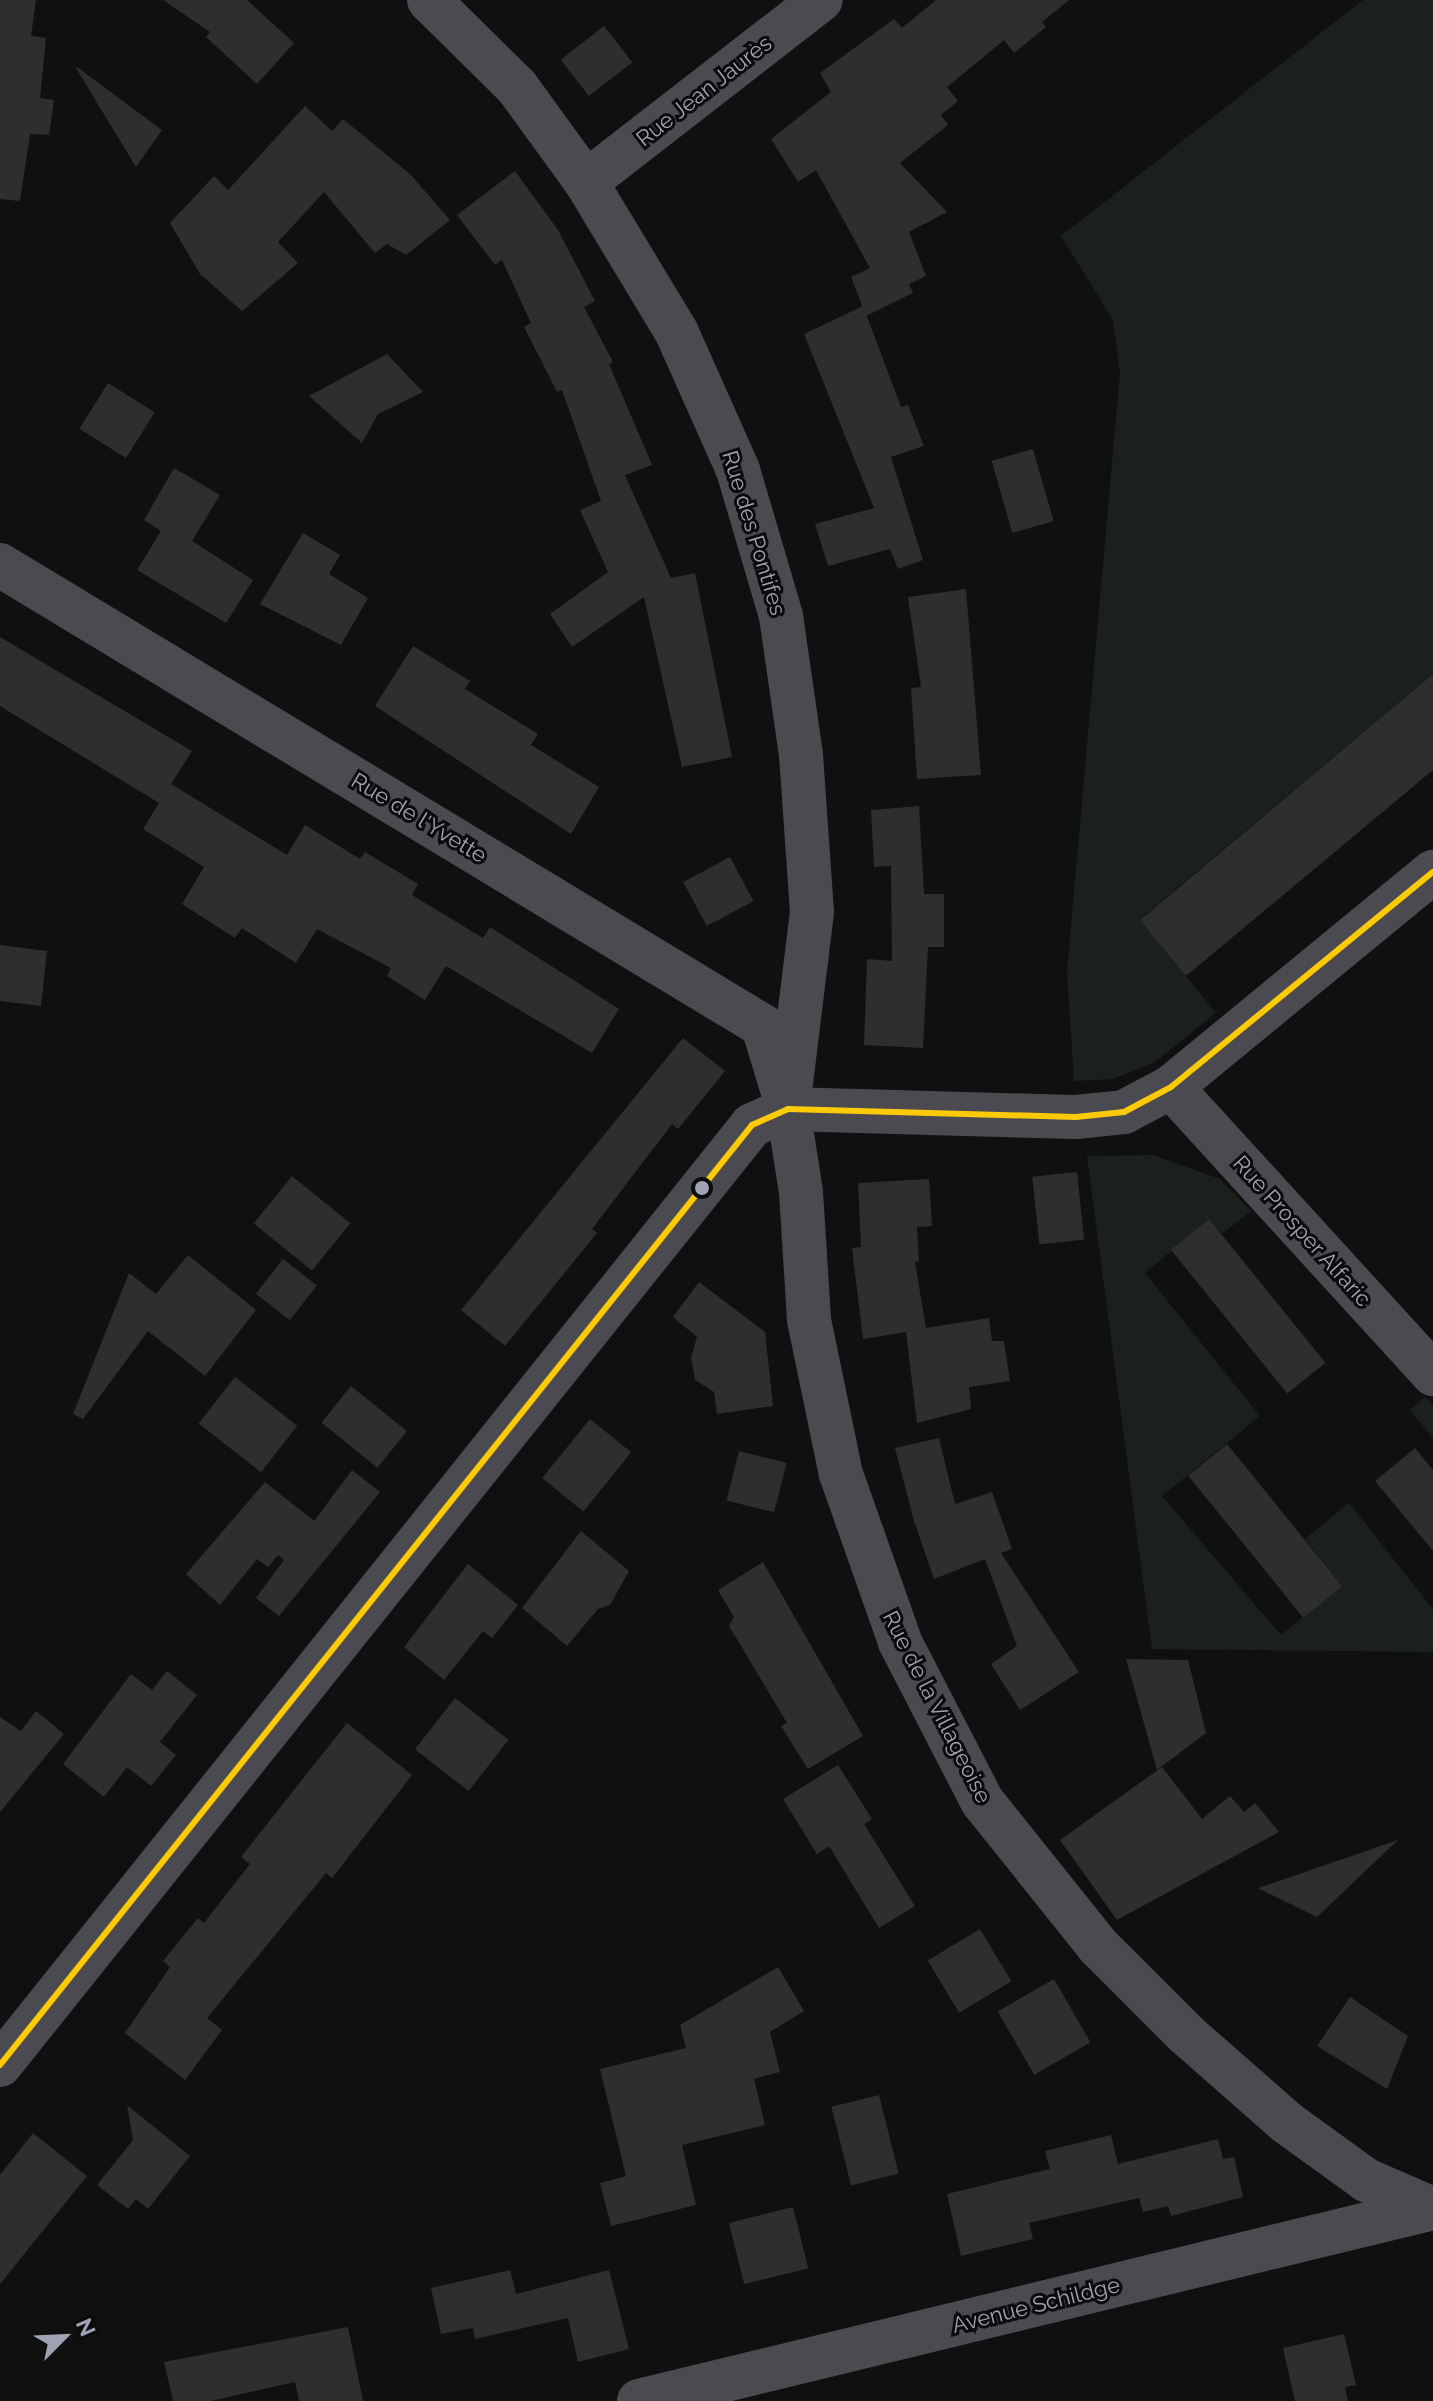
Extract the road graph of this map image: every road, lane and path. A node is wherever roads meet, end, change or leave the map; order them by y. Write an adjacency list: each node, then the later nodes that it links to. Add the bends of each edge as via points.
1 (429, 0): 3 (street, Rue des Pontifes, via 517,87)
2 (821, 0): 3 (street, Rue Jean Jaurès)
3 (586, 182): 7 (street, Rue des Pontifes, via 677,333 738,470 781,616 801,755 812,912)
4 (0, 565): 7 (street, Rue de l'Yvette, via 763,1026)
5 (1433, 872): 6 (street)
6 (1171, 1087): 7 (street, via 1124,1112 1076,1117); 8 (street, Rue Prosper Alfaric)
7 (788, 1109): 9 (street, via 752,1125 717,1164); 10 (street, Rue de la Villageoise, via 801,1192 809,1320 841,1474 900,1642 982,1801 1098,1946 1186,2034 1286,2122 1366,2180)
8 (1433, 1374)
9 (0, 2065)
10 (1433, 2208): 11 (street, Avenue Schildge)
11 (639, 2401)

